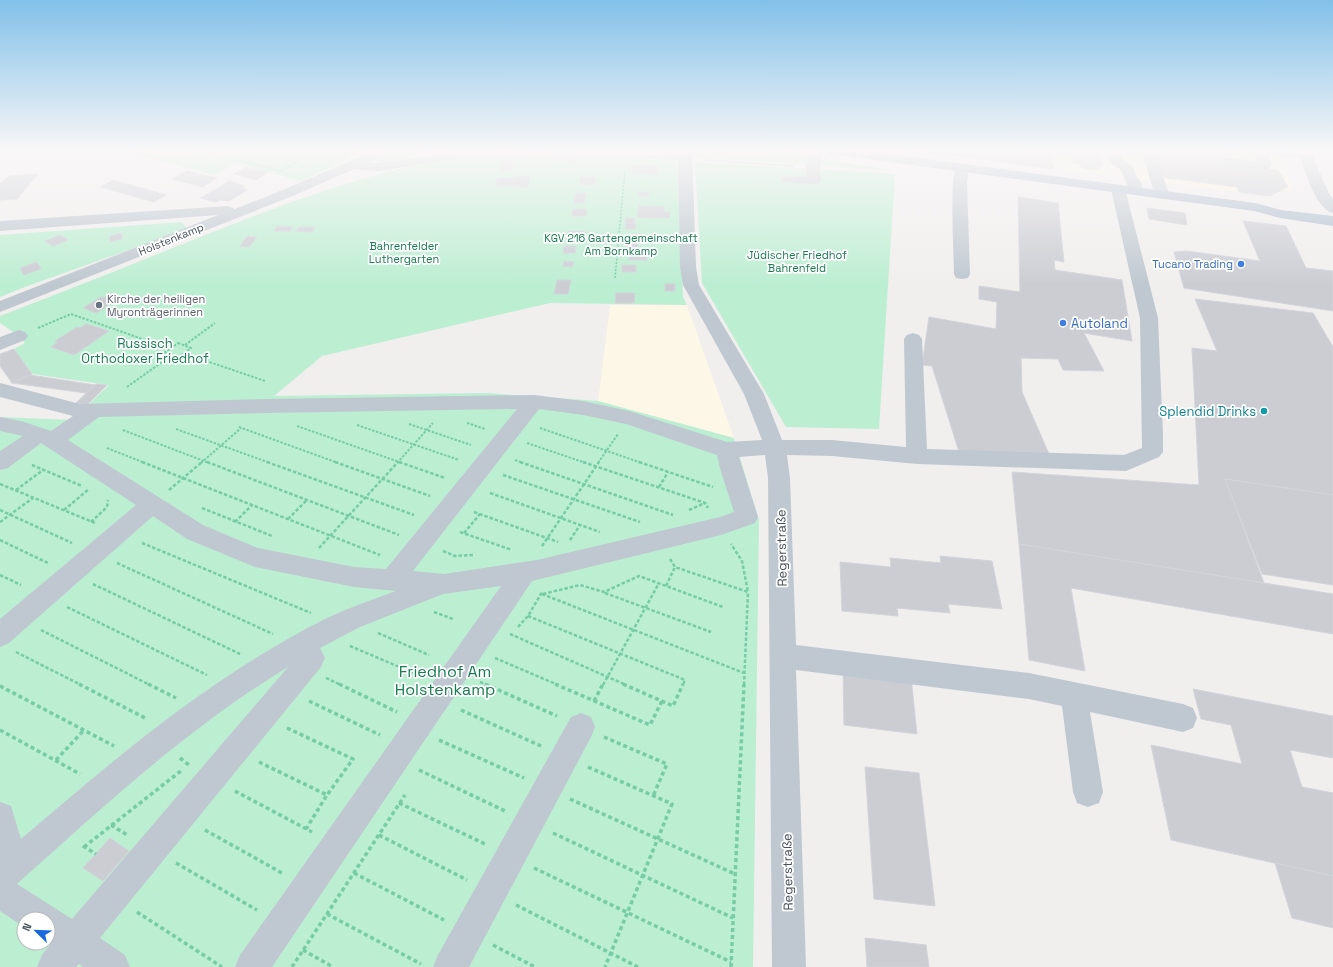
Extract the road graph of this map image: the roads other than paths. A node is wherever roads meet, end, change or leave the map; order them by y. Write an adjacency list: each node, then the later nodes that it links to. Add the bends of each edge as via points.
1 (279, 195): 9 (street, Holstenkamp)
2 (686, 195): 22 (street, Regerstraße, via 688,267 691,285 754,394)
3 (960, 195): 12 (street)
4 (1119, 195): 24 (street, via 1149,318 1152,452 1126,463)
5 (1162, 195): 7 (main road)
6 (1322, 195): 8 (street)
7 (1255, 207): 8 (main road, via 1275,206); 10 (main road, via 1280,214)
8 (1333, 211)
9 (239, 212): 11 (street, via 204,211); 13 (street, Holstenkamp)
10 (1333, 221)
11 (0, 226)
12 (962, 274)
13 (0, 307)
14 (19, 336): 16 (street)
15 (913, 339): 24 (street)
16 (0, 344)
17 (0, 390): 19 (street)
18 (534, 402): 19 (street, via 446,409 267,406); 23 (street, via 583,408 629,418); 28 (street)
19 (91, 414): 21 (street)
20 (0, 424): 21 (street)
21 (46, 437): 25 (street); 26 (street)
22 (775, 448): 23 (street); 24 (street, via 832,448); 32 (street, Regerstraße, via 779,478)
23 (727, 450): 27 (street, via 748,516 721,526)
24 (916, 456)
25 (4, 459)
26 (152, 504): 28 (street, via 195,532 255,556 354,577); 30 (street, via 19,619)
27 (518, 562): 29 (street); 44 (street, via 502,633 389,747 374,790)
28 (398, 572): 29 (street)
29 (444, 584): 31 (street)
30 (7, 643)
31 (306, 652): 38 (street, via 266,666 200,710 103,786); 41 (street, via 286,689 236,750 200,771 180,816)
32 (783, 656): 33 (street, via 1029,686); 46 (street, Regerstraße)
33 (1074, 696): 35 (street); 36 (street)
34 (588, 714): 45 (street)
35 (1183, 718)
36 (1088, 792)
37 (0, 818): 38 (street)
38 (4, 879): 39 (street)
39 (34, 911)
40 (56, 928): 41 (street)
41 (76, 940): 42 (street); 43 (street)
42 (54, 967)
43 (113, 967)
44 (252, 967)
45 (450, 967)
46 (789, 967)

